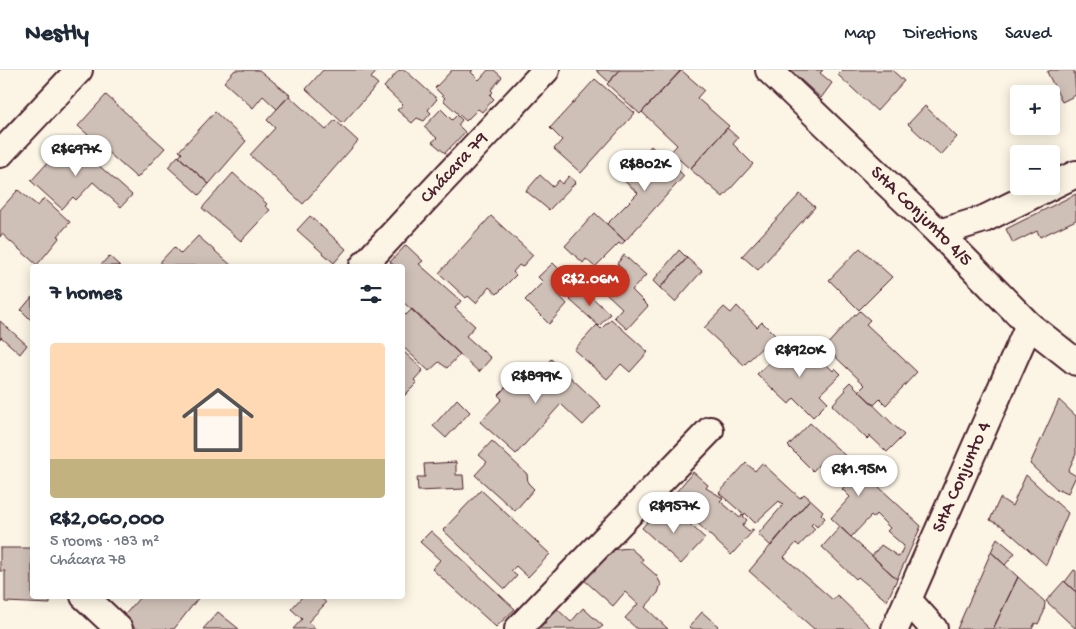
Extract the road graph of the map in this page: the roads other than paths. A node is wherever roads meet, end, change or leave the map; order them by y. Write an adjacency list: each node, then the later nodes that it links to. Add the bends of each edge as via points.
1 (79, 70): 4 (street)
2 (546, 70): 9 (street, Chácara 79)
3 (768, 70): 8 (street, SHA Conjunto 4/5)
4 (0, 154)
5 (1076, 174): 6 (street)
6 (1060, 182)
7 (1033, 195): 8 (street, via 984,219)
8 (939, 233): 10 (street, SHA Conjunto 4/5)
9 (365, 264)
10 (1029, 325): 11 (street, SHA Conjunto 4/5); 14 (street, SHA Conjunto 4)
11 (1076, 362)
12 (710, 430): 16 (street)
13 (87, 599): 15 (street)
14 (908, 600): 17 (street, SHA Conjunto 4); 18 (street)
15 (119, 629)
16 (518, 629)
17 (895, 629)
18 (934, 629)

